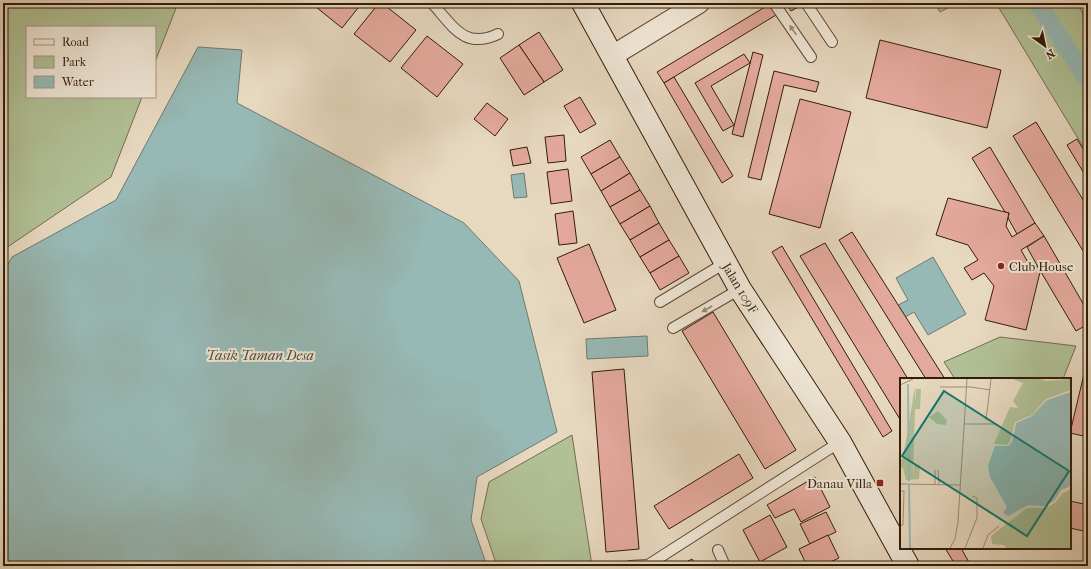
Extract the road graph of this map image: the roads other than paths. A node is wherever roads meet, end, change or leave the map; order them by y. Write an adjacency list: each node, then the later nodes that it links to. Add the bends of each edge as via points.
1 (432, 3): 6 (lane, via 463,36 486,40)
2 (583, 3): 8 (street, Jalan 109F)
3 (699, 3): 8 (street)
4 (774, 3): 9 (lane, one-way to 4)
5 (806, 3): 7 (lane)
6 (498, 34)
7 (832, 42)
8 (612, 56): 10 (street, Jalan 109F)
9 (811, 57)
10 (725, 263): 11 (street, Jalan 109F); 12 (lane)
11 (740, 289): 13 (lane, one-way to 13); 14 (street, Jalan 109F)
12 (660, 302)
13 (673, 328)
14 (840, 442): 16 (lane, via 648,564); 18 (street, Jalan 109F)
15 (718, 550): 17 (lane)
16 (630, 566)
17 (725, 566)
18 (908, 566)

